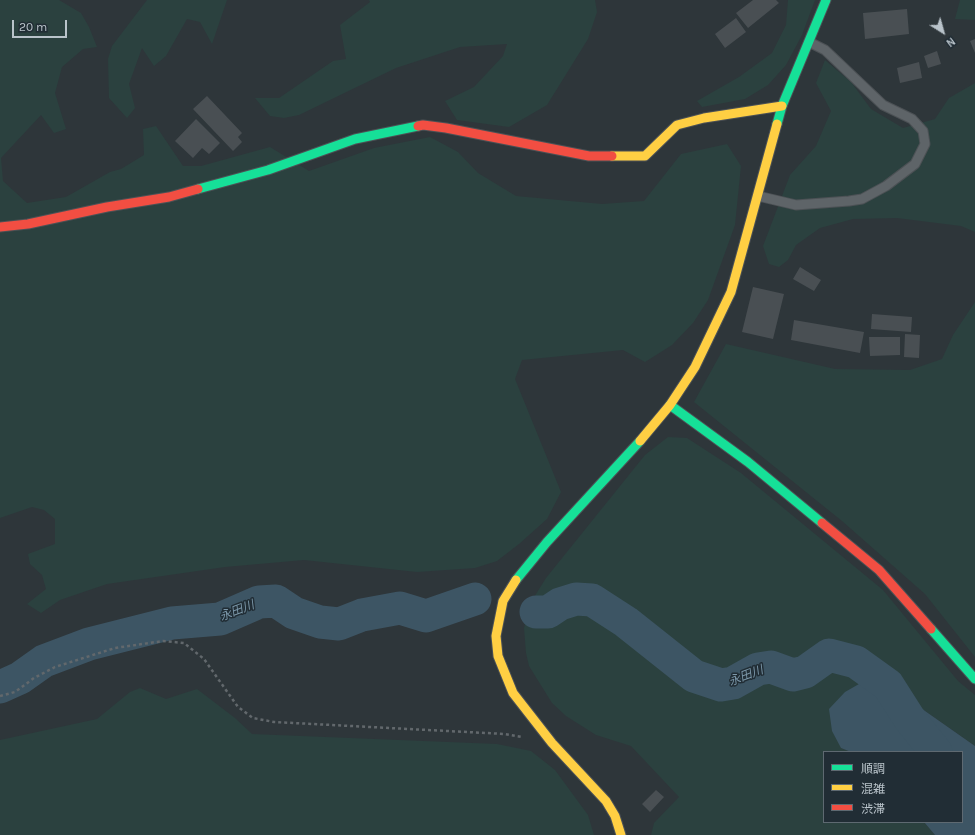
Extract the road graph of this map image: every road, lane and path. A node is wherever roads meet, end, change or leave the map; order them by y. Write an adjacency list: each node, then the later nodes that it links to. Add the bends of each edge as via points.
1 (826, 0): 2 (street)
2 (809, 42): 3 (street); 4 (lane, via 825,50 883,105 912,119 923,132 925,144 915,164 886,186 862,199 796,204)
3 (782, 106): 4 (street); 5 (street, via 704,118 677,125 645,156 590,156 423,125 355,139 268,170 169,197)
4 (758, 196): 6 (street, via 731,292 695,367)
5 (0, 227)
6 (670, 405): 7 (street, via 748,462 879,570); 10 (street, via 645,436 547,542 513,584 503,601 496,636 498,656 513,693 552,742 606,801 615,816)
7 (975, 679)
8 (0, 696): 9 (path, via 15,692 55,667 115,648 163,642 184,643 204,659 238,708 253,718 274,722 497,734)
9 (528, 738)
10 (621, 835)

